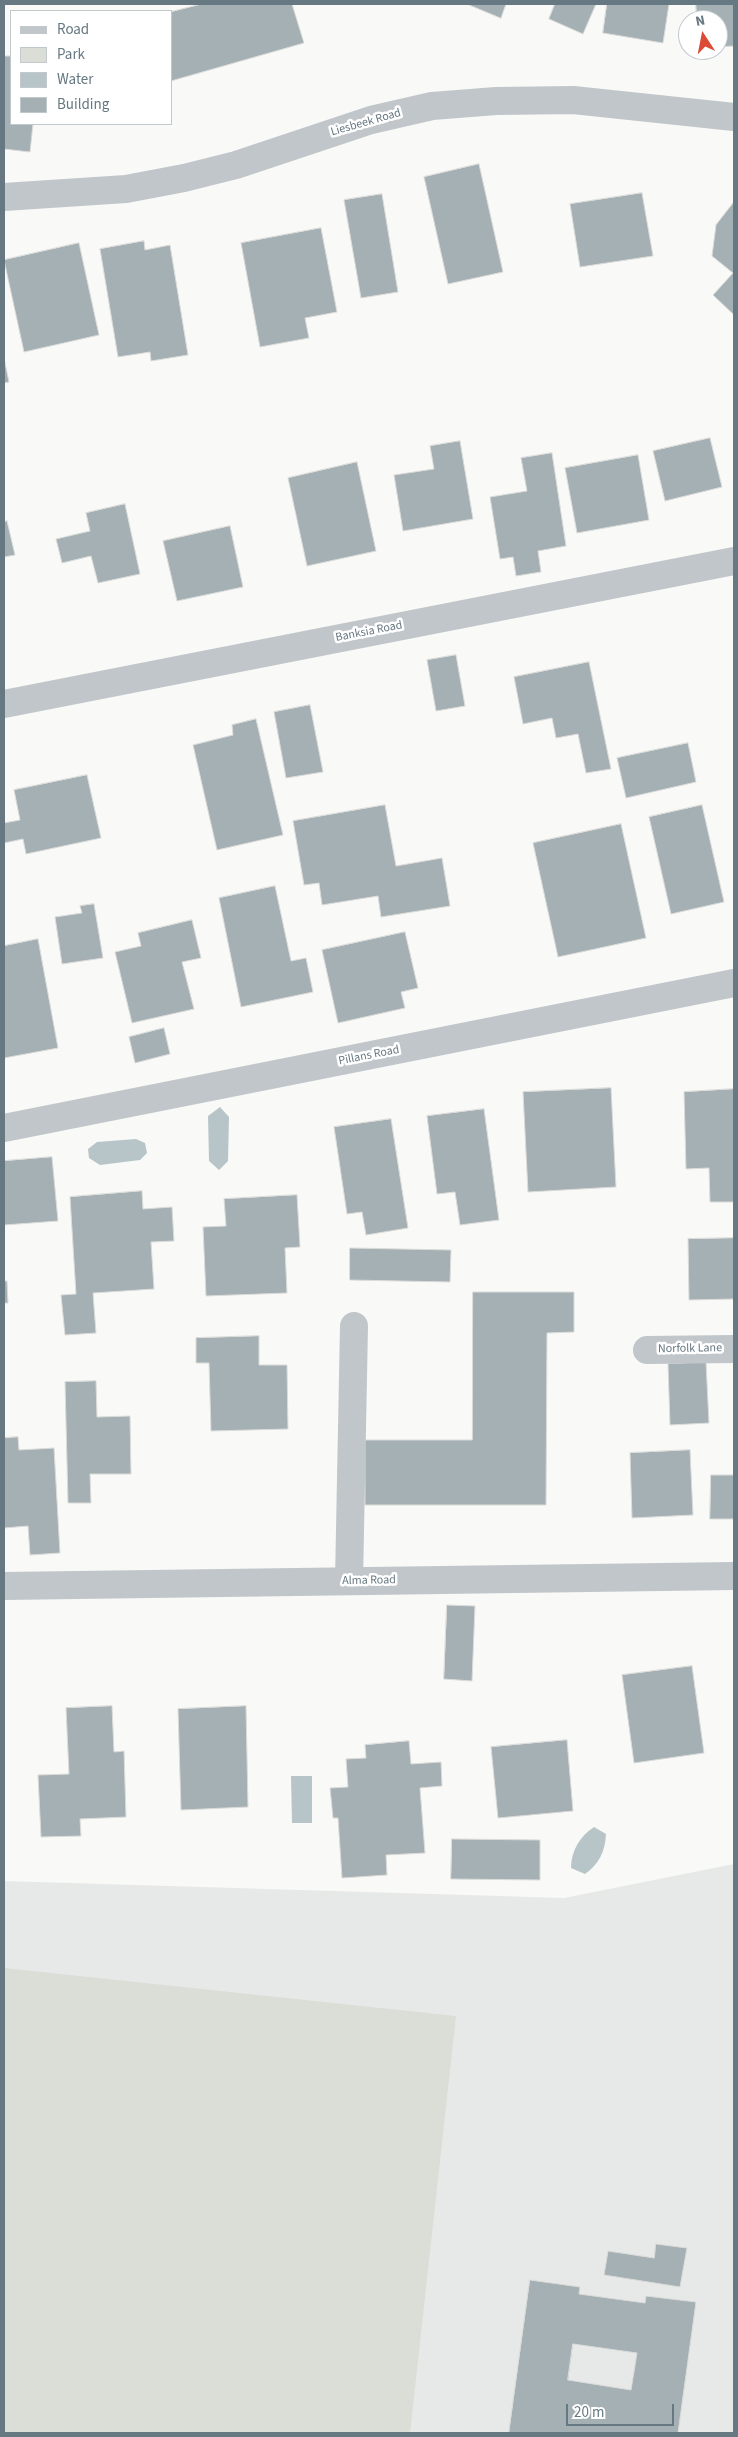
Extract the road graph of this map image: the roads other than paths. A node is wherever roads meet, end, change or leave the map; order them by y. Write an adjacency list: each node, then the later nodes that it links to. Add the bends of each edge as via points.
1 (734, 117): 2 (street, Liesbeek Road, via 573,100 432,106 370,120 236,165 184,178 126,189)
2 (4, 197)
3 (734, 561): 4 (street, Banksia Road)
4 (4, 704)
5 (734, 983): 6 (street, Pillans Road)
6 (4, 1128)
7 (354, 1326): 11 (street)
8 (734, 1348): 9 (street, Norfolk Lane)
9 (647, 1350)
10 (734, 1576): 11 (street, Alma Road)
11 (349, 1581): 12 (street, Alma Road)
12 (4, 1586)

